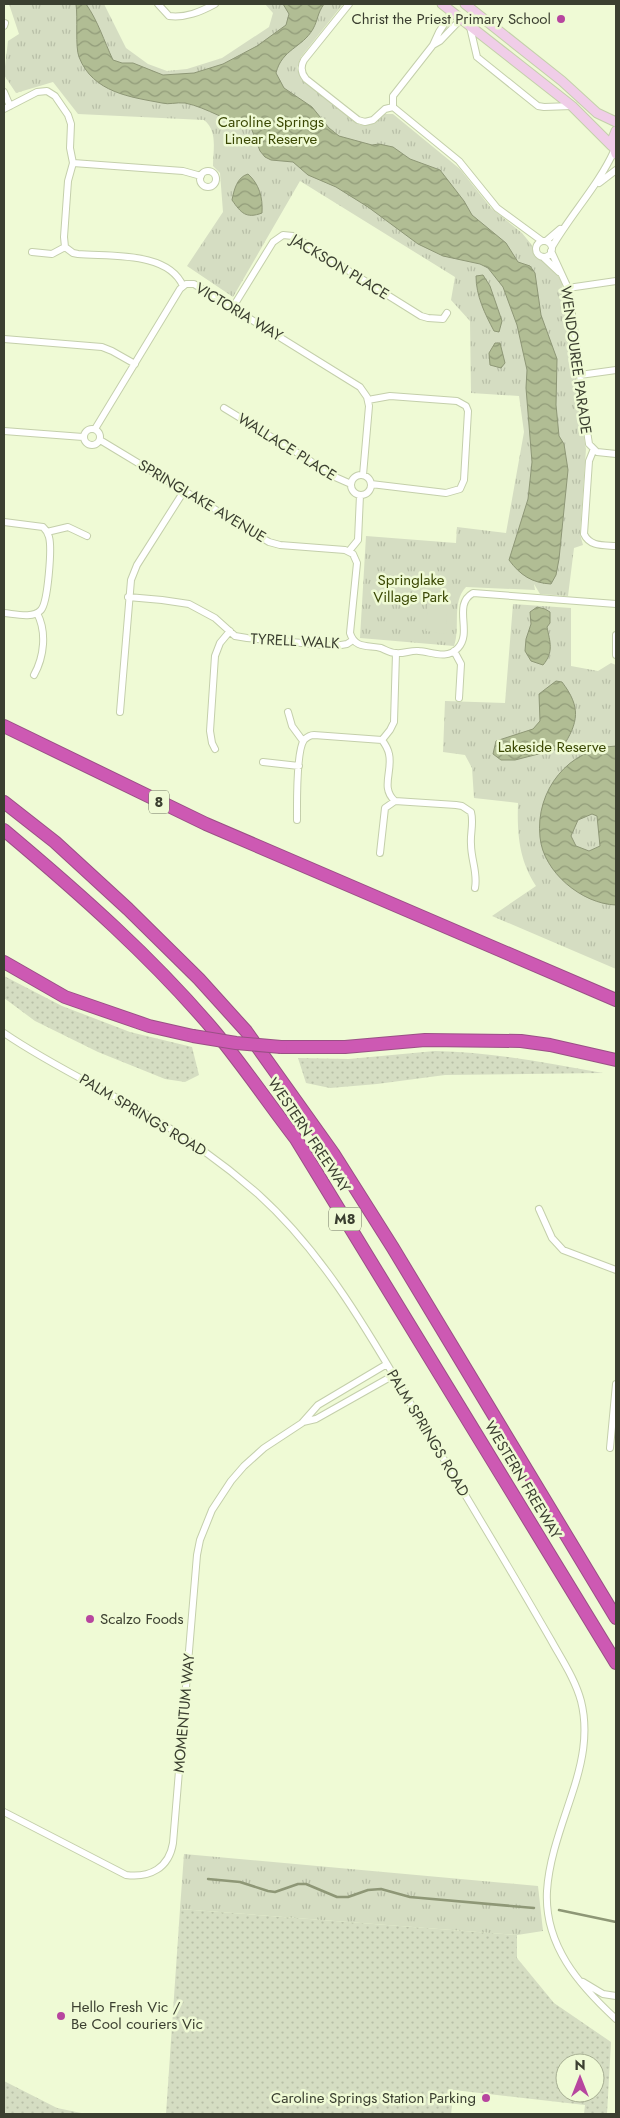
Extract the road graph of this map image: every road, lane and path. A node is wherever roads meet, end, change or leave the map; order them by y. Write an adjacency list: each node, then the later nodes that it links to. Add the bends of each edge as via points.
1 (158, 4): 2 (street, via 169,16 178,17 198,13)
2 (215, 4)
3 (349, 4): 12 (street, via 304,60 302,73 360,120 373,120 384,109)
4 (442, 4): 6 (main road)
5 (465, 4): 14 (main road, via 562,80 598,113)
6 (452, 12): 7 (main road); 9 (street)
7 (461, 19): 8 (main road); 9 (street)
8 (470, 27): 11 (main road); 11 (street, via 477,57 538,106)
9 (433, 45): 12 (street, via 393,96)
10 (4, 92): 13 (street)
11 (572, 106): 16 (main road)
12 (393, 107): 22 (street, via 459,161 489,200)
13 (7, 108): 17 (street, via 41,91 55,96 71,124)
14 (616, 122)
15 (616, 131): 16 (main road)
16 (614, 150): 20 (street)
17 (73, 163): 19 (street); 24 (street, via 68,181)
18 (616, 170): 20 (street)
19 (201, 176)
20 (596, 185): 21 (street)
21 (564, 225): 23 (street); 26 (street)
22 (521, 227): 23 (street); 25 (street)
23 (544, 241): 25 (street); 26 (street)
24 (65, 247): 27 (street, via 52,254); 31 (street, via 78,254 148,260 176,274)
25 (536, 247): 28 (street, via 537,253)
26 (551, 249): 28 (street); 29 (street, WENDOUREE PARADE)
27 (32, 252)
28 (543, 257): 29 (street, WENDOUREE PARADE)
29 (562, 275): 32 (street, WENDOUREE PARADE)
30 (616, 281): 32 (street)
31 (183, 286): 33 (street, VICTORIA WAY, via 194,284); 36 (street, VICTORIA WAY)
32 (568, 288): 38 (street, WENDOUREE PARADE)
33 (233, 307): 34 (street, JACKSON PLACE, via 273,242 278,236 288,235 421,316 442,319); 39 (street, VICTORIA WAY, via 353,381)
34 (447, 313)
35 (4, 339): 36 (street, via 102,347)
36 (134, 364): 41 (street, VICTORIA WAY)
37 (616, 370): 38 (street)
38 (580, 375): 45 (street, WENDOUREE PARADE, via 589,446)
39 (368, 400): 47 (street); 49 (street, via 390,396 457,401 462,402 468,411 464,480 460,490 446,493)
40 (224, 408): 48 (street, WALLACE PLACE, via 304,456 326,473)
41 (95, 429): 43 (street, via 86,430); 44 (street)
42 (4, 431): 43 (street)
43 (83, 437): 44 (street, via 92,445)
44 (100, 440): 50 (street, SPRINGLAKE AVENUE)
45 (593, 450): 46 (street, WENDOUREE PARADE); 55 (street, via 589,461 584,534 593,544)
46 (616, 454)
47 (363, 475): 48 (street, via 356,476); 49 (street)
48 (351, 484): 51 (street, via 354,493)
49 (371, 484): 51 (street, via 370,491)
50 (184, 490): 56 (street, SPRINGLAKE AVENUE, via 274,544); 57 (street, via 137,566)
51 (360, 495): 56 (street, via 358,540)
52 (4, 522): 53 (street, via 38,526)
53 (47, 532): 54 (street, via 68,527); 60 (street, via 50,544 46,598)
54 (87, 536)
55 (616, 546)
56 (349, 551): 63 (street, via 357,563 350,622)
57 (128, 597): 61 (street, TYRELL WALK, via 189,604 215,618); 69 (street)
58 (616, 604): 64 (street, via 473,593 464,603 464,638)
59 (4, 613): 60 (street)
60 (37, 613): 67 (street, via 43,634 40,664)
61 (230, 632): 63 (street, TYRELL WALK, via 247,638 335,646); 74 (street, via 220,643 215,656 210,731)
62 (616, 635): 66 (street)
63 (353, 640): 65 (street, via 360,646)
64 (454, 651): 65 (street, via 445,655 416,650); 68 (street, via 461,664)
65 (396, 653): 72 (street, via 394,722)
66 (616, 655)
67 (34, 675)
68 (458, 698)
69 (120, 712)
70 (288, 712): 73 (street, via 292,726)
71 (4, 726): 84 (highway, 8, via 206,824)
72 (382, 740): 73 (street, via 314,734); 77 (street, via 389,754 388,790)
73 (303, 741): 76 (street)
74 (216, 749)
75 (262, 762): 76 (street)
76 (299, 766): 79 (street)
77 (395, 801): 81 (street, via 385,808); 82 (street, via 456,805 471,812)
78 (4, 802): 96 (highway, WESTERN FREEWAY / M8, via 55,842 128,909 252,1038 333,1153 388,1240)
79 (297, 820)
80 (4, 830): 97 (highway, WESTERN FREEWAY / M8, via 109,921 209,1025 296,1139)
81 (380, 853)
82 (475, 888)
83 (4, 962): 88 (highway, bridge, via 65,997 149,1026 236,1043 345,1047 425,1040 521,1041 550,1044)
84 (572, 982): 85 (highway); 86 (highway, 8)
85 (616, 994)
86 (616, 1000)
87 (4, 1033): 91 (street, PALM SPRINGS ROAD, via 176,1132 258,1194 299,1236 332,1279)
88 (616, 1060)
89 (539, 1209): 90 (street, via 552,1238 563,1250)
90 (616, 1270)
91 (387, 1364): 92 (street, PALM SPRINGS ROAD); 94 (street, MOMENTUM WAY, via 318,1405)
92 (394, 1375): 94 (street, MOMENTUM WAY, via 316,1419); 99 (street, PALM SPRINGS ROAD, via 576,1684 583,1712 584,1747 580,1770 552,1858 547,1891 555,1939)
93 (616, 1384): 95 (street)
94 (302, 1422): 98 (street, MOMENTUM WAY, via 264,1448 231,1480 212,1510 200,1540 173,1843 168,1861 151,1874 126,1875)
95 (610, 1448)
96 (616, 1618)
97 (616, 1664)
98 (4, 1812)
99 (576, 1977): 100 (street, PALM SPRINGS ROAD, via 603,1994); 101 (street, PALM SPRINGS ROAD)
100 (616, 1996)
101 (616, 2019)

